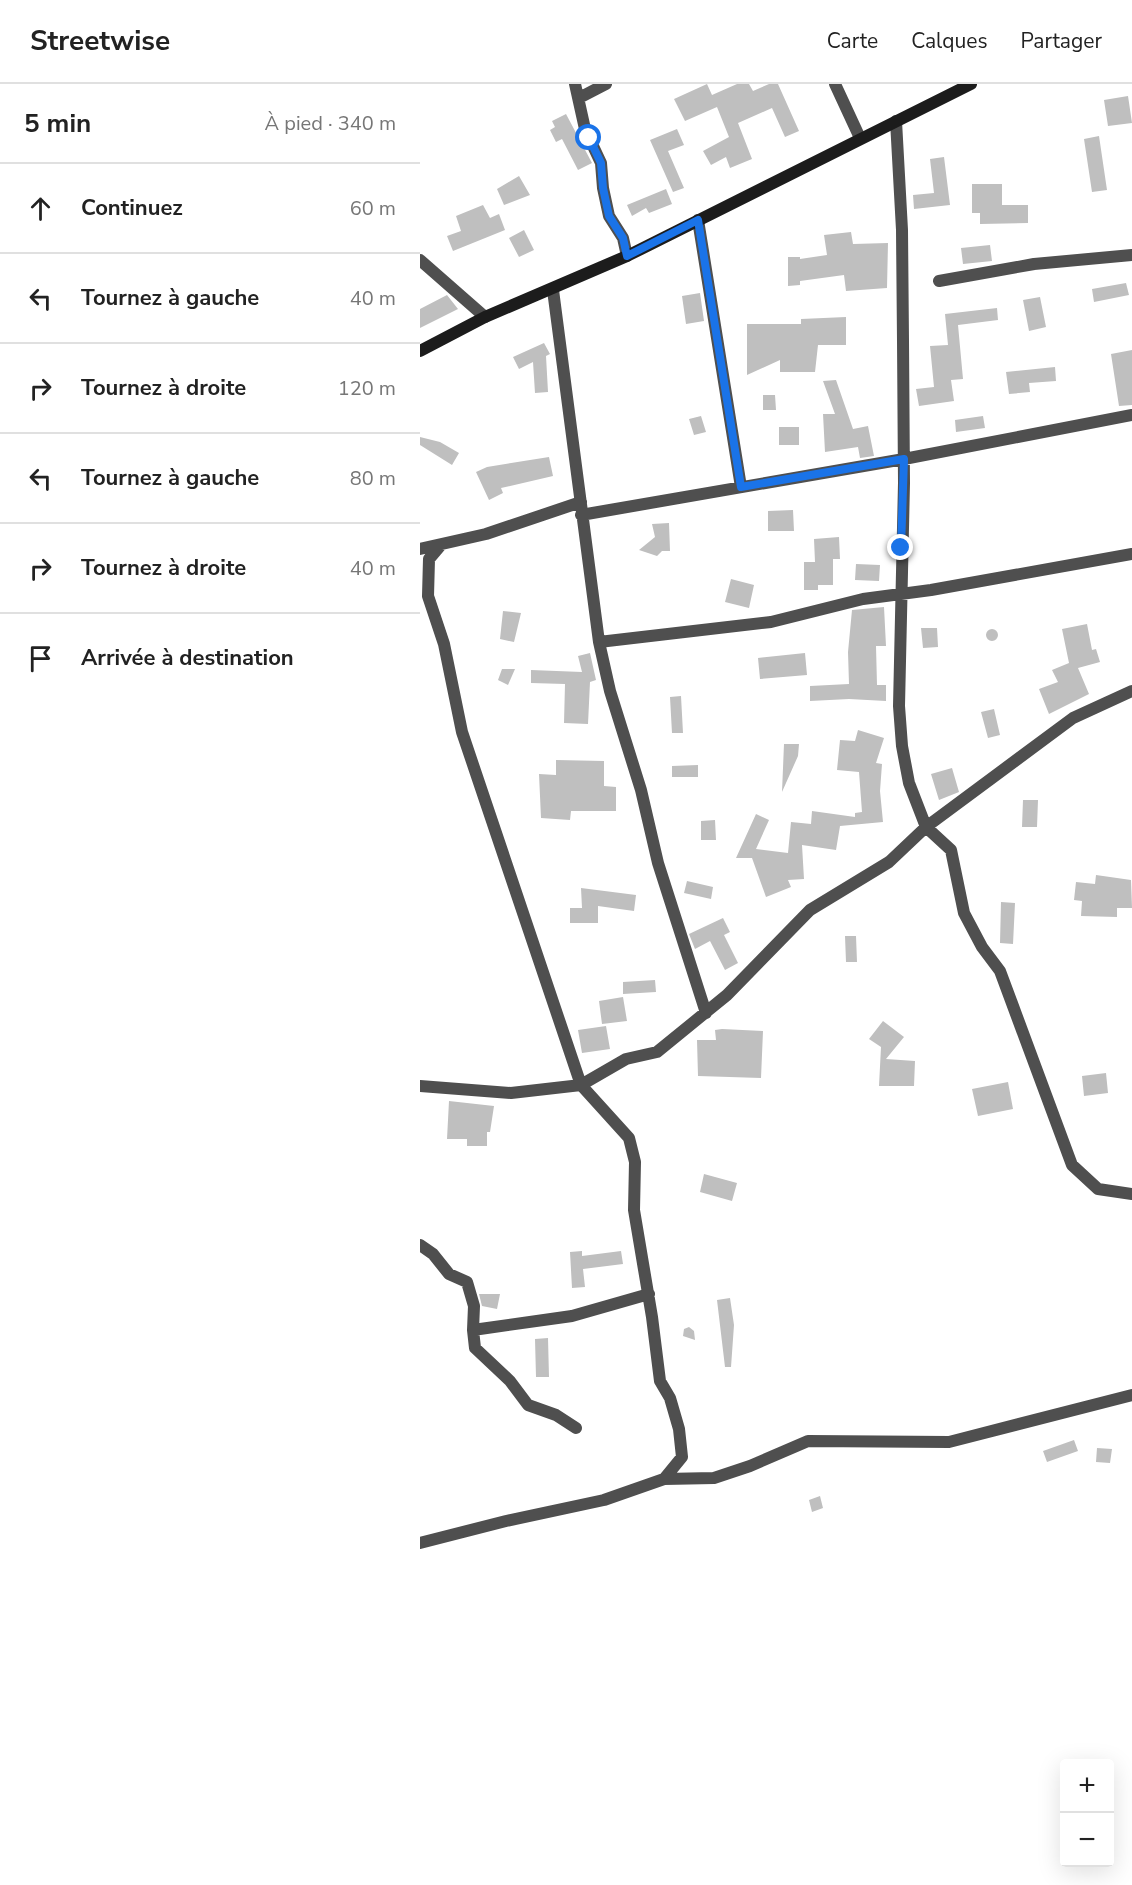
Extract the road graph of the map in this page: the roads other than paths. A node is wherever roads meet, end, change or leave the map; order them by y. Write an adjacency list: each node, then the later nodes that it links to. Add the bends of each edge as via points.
1 (575, 84): 5 (street)
2 (606, 84): 5 (street)
3 (835, 84): 7 (street)
4 (971, 84): 6 (street)
5 (579, 98): 10 (street, via 585,129 601,163 609,216 623,238)
6 (896, 121): 7 (street); 17 (street, via 902,230)
7 (860, 138): 8 (street)
8 (698, 220): 10 (street); 18 (street)
9 (1132, 255): 12 (street, via 1035,264)
10 (627, 256): 13 (street)
11 (420, 260): 14 (street)
12 (939, 281)
13 (553, 290): 14 (street); 19 (street)
14 (485, 318): 15 (street)
15 (420, 351)
16 (1132, 416): 17 (street)
17 (904, 459): 18 (street); 23 (street)
18 (741, 487): 19 (street)
19 (580, 509): 20 (street); 24 (street)
20 (440, 546): 21 (street); 28 (street, via 429,560 428,596 444,644 462,732)
21 (420, 549)
22 (1132, 554): 23 (street)
23 (901, 593): 24 (street, via 771,622); 26 (street, via 902,746 909,783)
24 (599, 642): 27 (street, via 658,863)
25 (1129, 695): 26 (street, via 1073,718)
26 (926, 827): 27 (street, via 889,862 810,910); 30 (street, via 951,850 964,913 1000,971 1072,1165 1098,1189)
27 (706, 1013): 28 (street, via 657,1052 626,1059)
28 (581, 1085): 29 (street, via 511,1093); 32 (street, via 629,1138 635,1162 634,1210)
29 (420, 1086)
30 (1132, 1194)
31 (420, 1245): 33 (street, via 449,1274 467,1282 474,1306)
32 (649, 1294): 33 (street, via 572,1316); 36 (street, via 660,1381 670,1398 679,1429 682,1457)
33 (473, 1330): 35 (street, via 476,1348 528,1404)
34 (1132, 1395): 36 (street, via 949,1442 808,1441 714,1478)
35 (576, 1428)
36 (664, 1479): 37 (street, via 604,1500)
37 (420, 1543)

